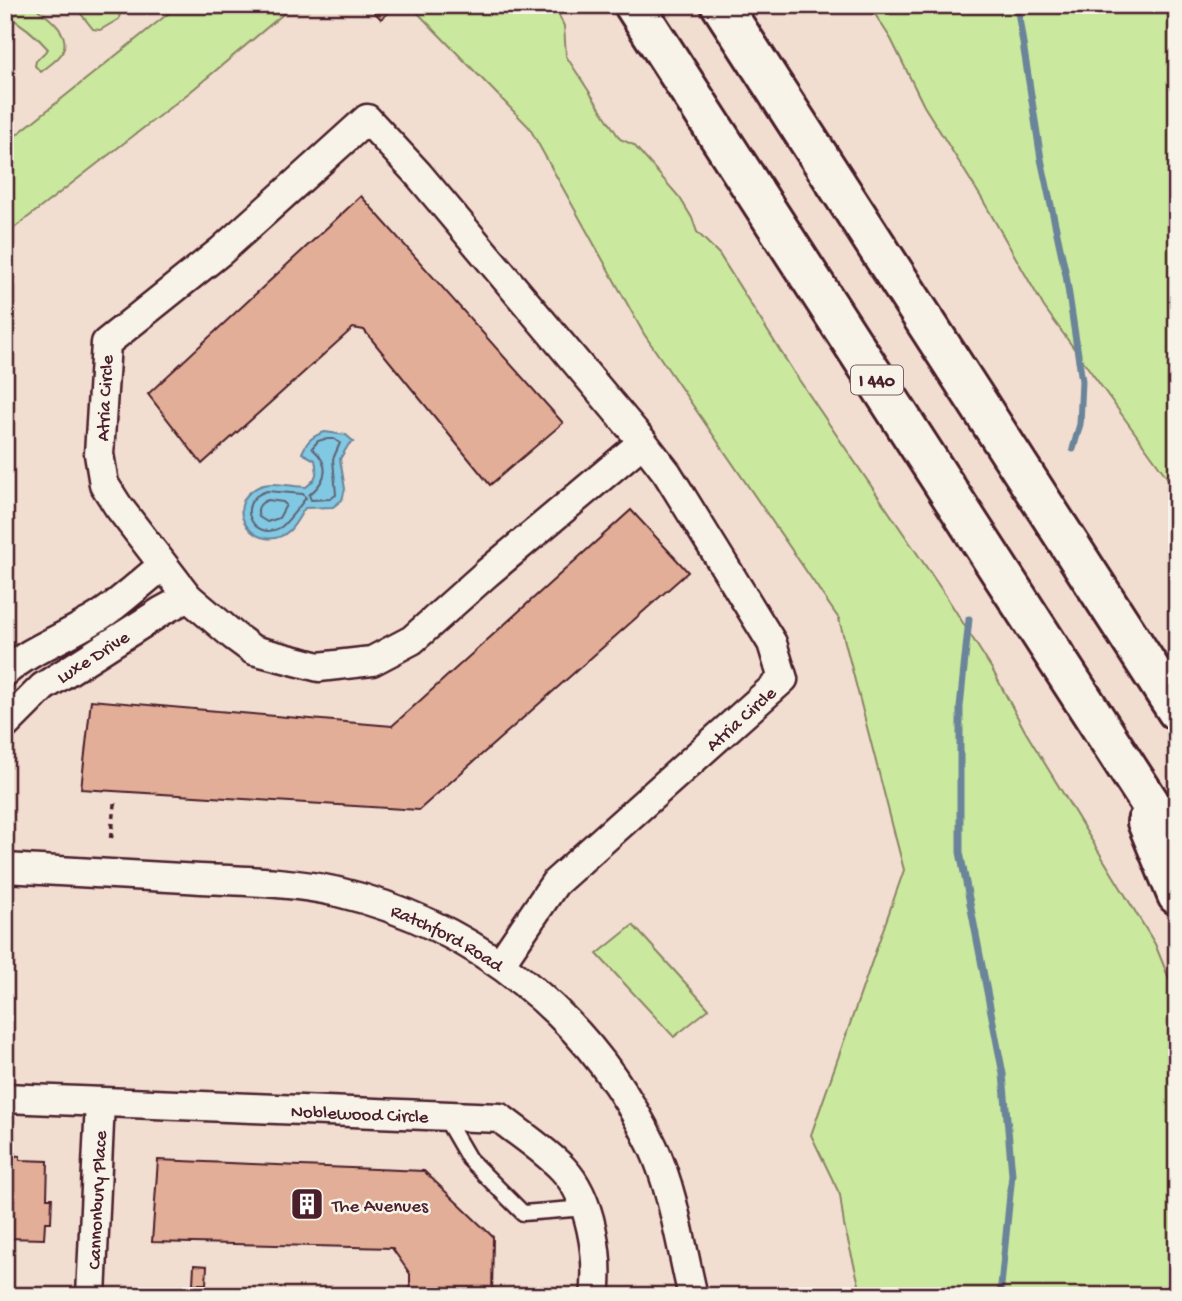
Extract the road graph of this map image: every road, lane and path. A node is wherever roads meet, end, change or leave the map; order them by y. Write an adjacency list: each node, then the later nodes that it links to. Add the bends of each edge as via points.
1 (634, 5): 9 (highway, I 440)
2 (722, 5): 7 (highway)
3 (643, 442): 4 (street, Atria Circle, via 367,119 221,251 106,343 99,454 104,484); 5 (street, Atria Circle, via 412,640 372,662 319,667 253,650); 15 (street, Atria Circle, via 772,643 783,679 555,883)
4 (162, 566): 5 (street, Atria Circle); 6 (street, Luxe Drive, via 85,625)
5 (188, 597): 8 (street, Luxe Drive, via 43,687)
6 (5, 672)
7 (1177, 711)
8 (5, 725)
9 (1119, 755): 12 (highway, I 440); 14 (highway)
10 (115, 800): 11 (path)
11 (111, 838)
12 (1177, 845)
13 (5, 868): 15 (street, Ratchford Road, via 282,883 337,892 382,904 440,928)
14 (1177, 895)
15 (500, 964): 22 (street, Ratchford Road, via 567,1022 630,1107 653,1148 669,1193)
16 (5, 1098): 17 (street, Noblewood Circle)
17 (100, 1102): 18 (street, Noblewood Circle); 20 (street, Cannonbury Place)
18 (443, 1114): 19 (street, Noblewood Circle, via 500,1118 564,1170); 19 (lane, via 469,1159 523,1213)
19 (586, 1208): 21 (street, Noblewood Circle, via 598,1272)
20 (91, 1296)
21 (595, 1296)
22 (693, 1296)

